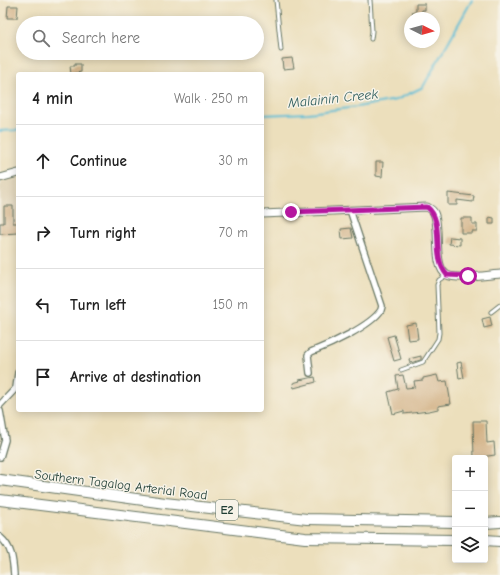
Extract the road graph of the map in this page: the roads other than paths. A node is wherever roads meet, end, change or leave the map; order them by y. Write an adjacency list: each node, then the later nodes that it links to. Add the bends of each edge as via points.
1 (276, 0): 4 (lane)
2 (370, 0): 3 (lane)
3 (371, 39)
4 (281, 50)
5 (16, 174): 6 (street)
6 (0, 178)
7 (350, 210): 8 (street); 10 (street, via 427,207 434,212 441,265); 14 (street, via 382,306 370,320 339,340 311,352 307,359)
8 (264, 214)
9 (500, 274): 10 (street)
10 (447, 275): 13 (lane, via 439,280 437,285 438,339 423,362)
11 (500, 306): 12 (lane)
12 (491, 312)
13 (401, 370)
14 (310, 374)
15 (16, 388): 16 (street)
16 (0, 404)
17 (0, 411): 18 (street, via 5,440)
18 (0, 457)
19 (0, 480): 21 (highway, Southern Tagalog Arterial Road / E2, via 165,503 307,519)
20 (0, 500): 25 (highway, E2, via 305,538)
21 (452, 522)
22 (488, 522): 23 (highway)
23 (500, 522)
24 (0, 537): 28 (street, via 8,545 13,557)
25 (452, 540)
26 (488, 540): 27 (highway)
27 (500, 541)
28 (14, 575)

